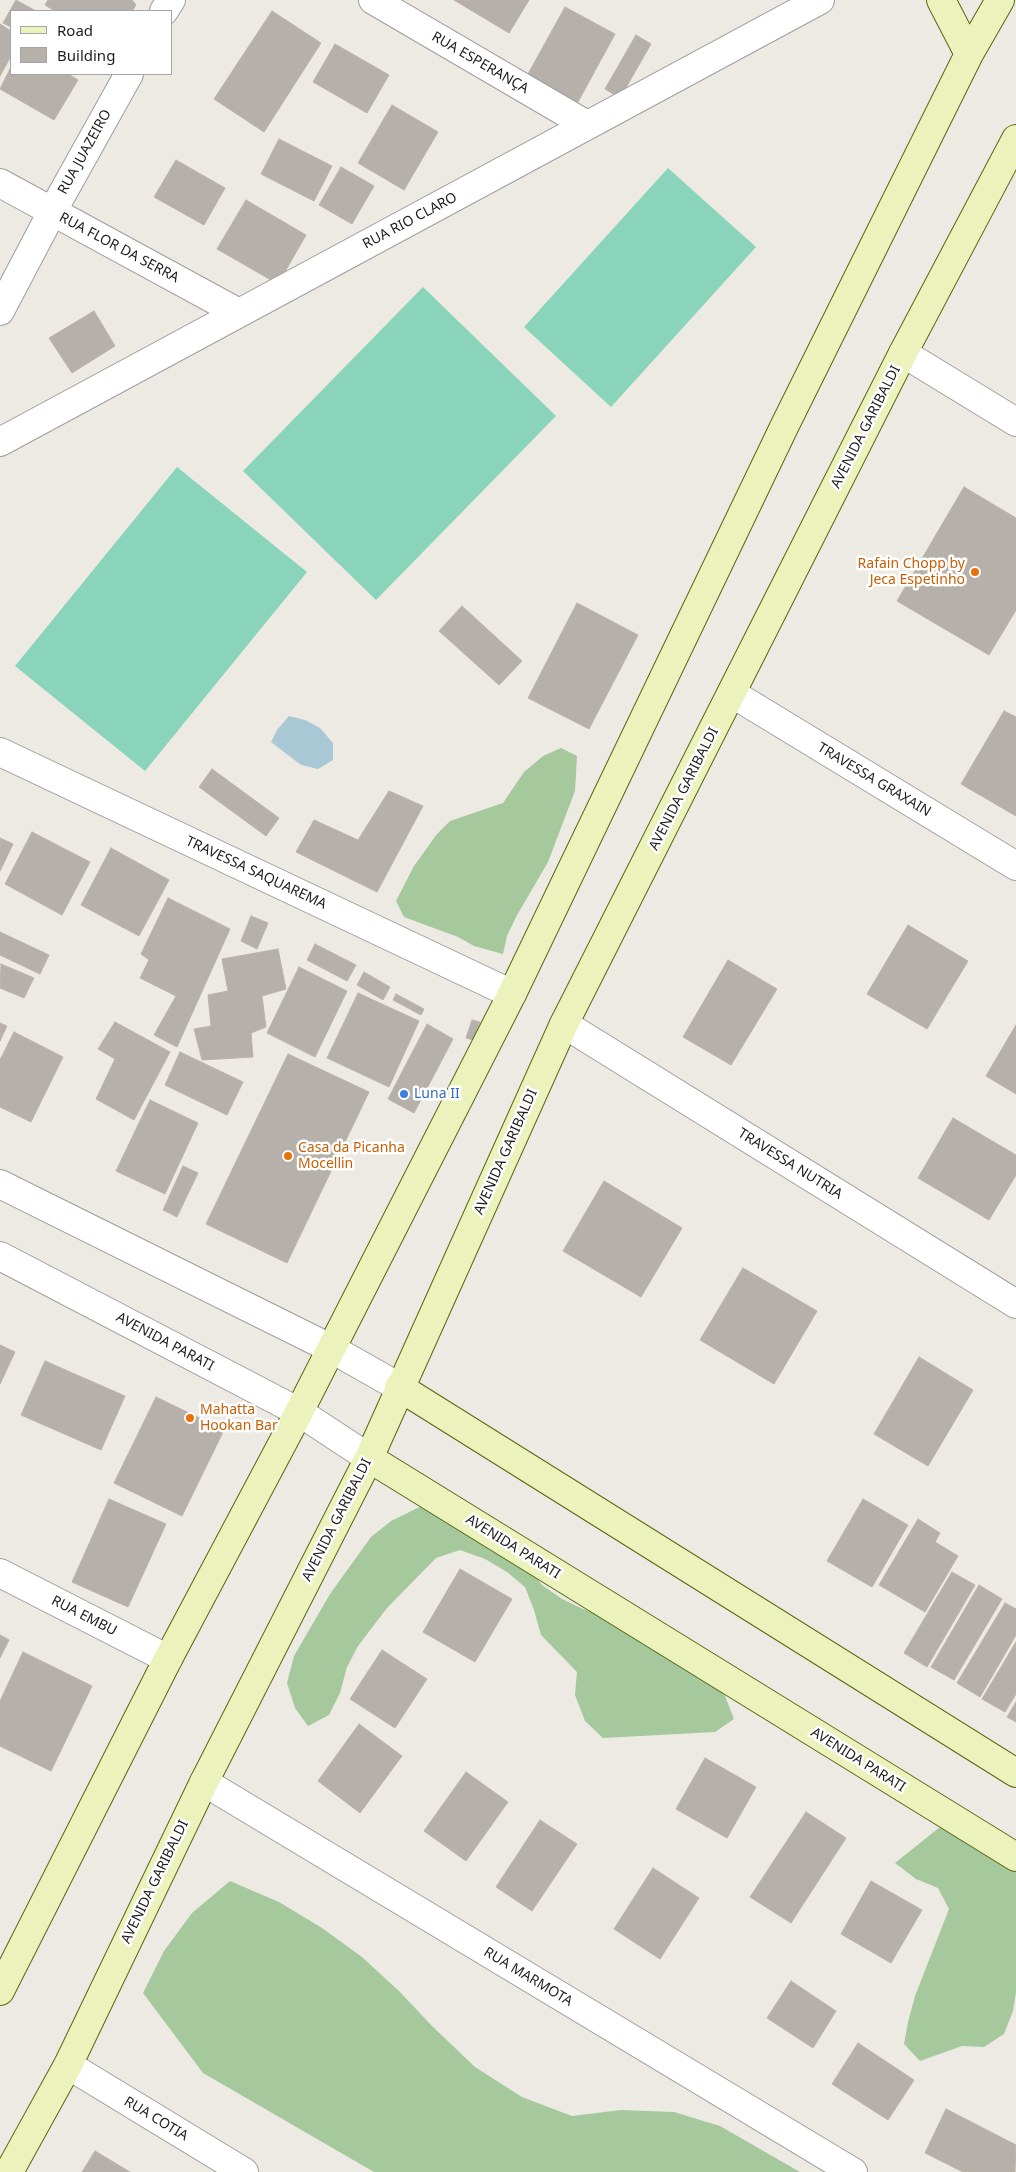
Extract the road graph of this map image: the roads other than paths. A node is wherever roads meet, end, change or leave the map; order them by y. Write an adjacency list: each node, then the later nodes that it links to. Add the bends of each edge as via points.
1 (373, 0): 7 (street, RUA ESPERANÇA)
2 (820, 0): 7 (street, RUA RIO CLARO)
3 (941, 0): 5 (main road)
4 (1000, 0): 5 (main road)
5 (969, 54): 19 (main road, via 785,425)
6 (128, 75): 10 (street, RUA JUAZEIRO)
7 (587, 125): 12 (street, RUA RIO CLARO)
8 (1016, 139): 13 (main road, AVENIDA GARIBALDI)
9 (0, 183): 10 (street, RUA FLOR DA SERRA)
10 (52, 212): 11 (street, RUA JUAZEIRO); 12 (street, RUA FLOR DA SERRA)
11 (0, 311)
12 (238, 313): 15 (street, RUA RIO CLARO)
13 (903, 353): 14 (street); 16 (main road, AVENIDA GARIBALDI)
14 (1016, 422)
15 (0, 442)
16 (733, 694): 18 (street, TRAVESSA GRAXAIN); 20 (main road, AVENIDA GARIBALDI)
17 (0, 752): 19 (street, TRAVESSA SAQUAREMA)
18 (1016, 866)
19 (512, 994): 24 (main road)
20 (564, 1024): 23 (street, TRAVESSA NUTRIA); 25 (main road, AVENIDA GARIBALDI)
21 (0, 1184): 24 (street)
22 (0, 1256): 26 (street, AVENIDA PARATI)
23 (1016, 1304)
24 (332, 1349): 25 (street); 26 (main road)
25 (399, 1387): 27 (main road, AVENIDA GARIBALDI); 30 (main road)
26 (300, 1412): 27 (street, AVENIDA PARATI); 29 (main road)
27 (369, 1458): 31 (main road, AVENIDA GARIBALDI); 32 (main road, AVENIDA PARATI)
28 (0, 1573): 29 (street, RUA EMBU)
29 (168, 1659): 33 (main road)
30 (1016, 1773)
31 (204, 1782): 34 (main road, AVENIDA GARIBALDI); 37 (street, RUA MARMOTA)
32 (1016, 1857)
33 (1, 1988)
34 (68, 2065): 35 (main road, AVENIDA GARIBALDI); 36 (street, RUA COTIA)
35 (9, 2172)
36 (244, 2172)
37 (853, 2172)

